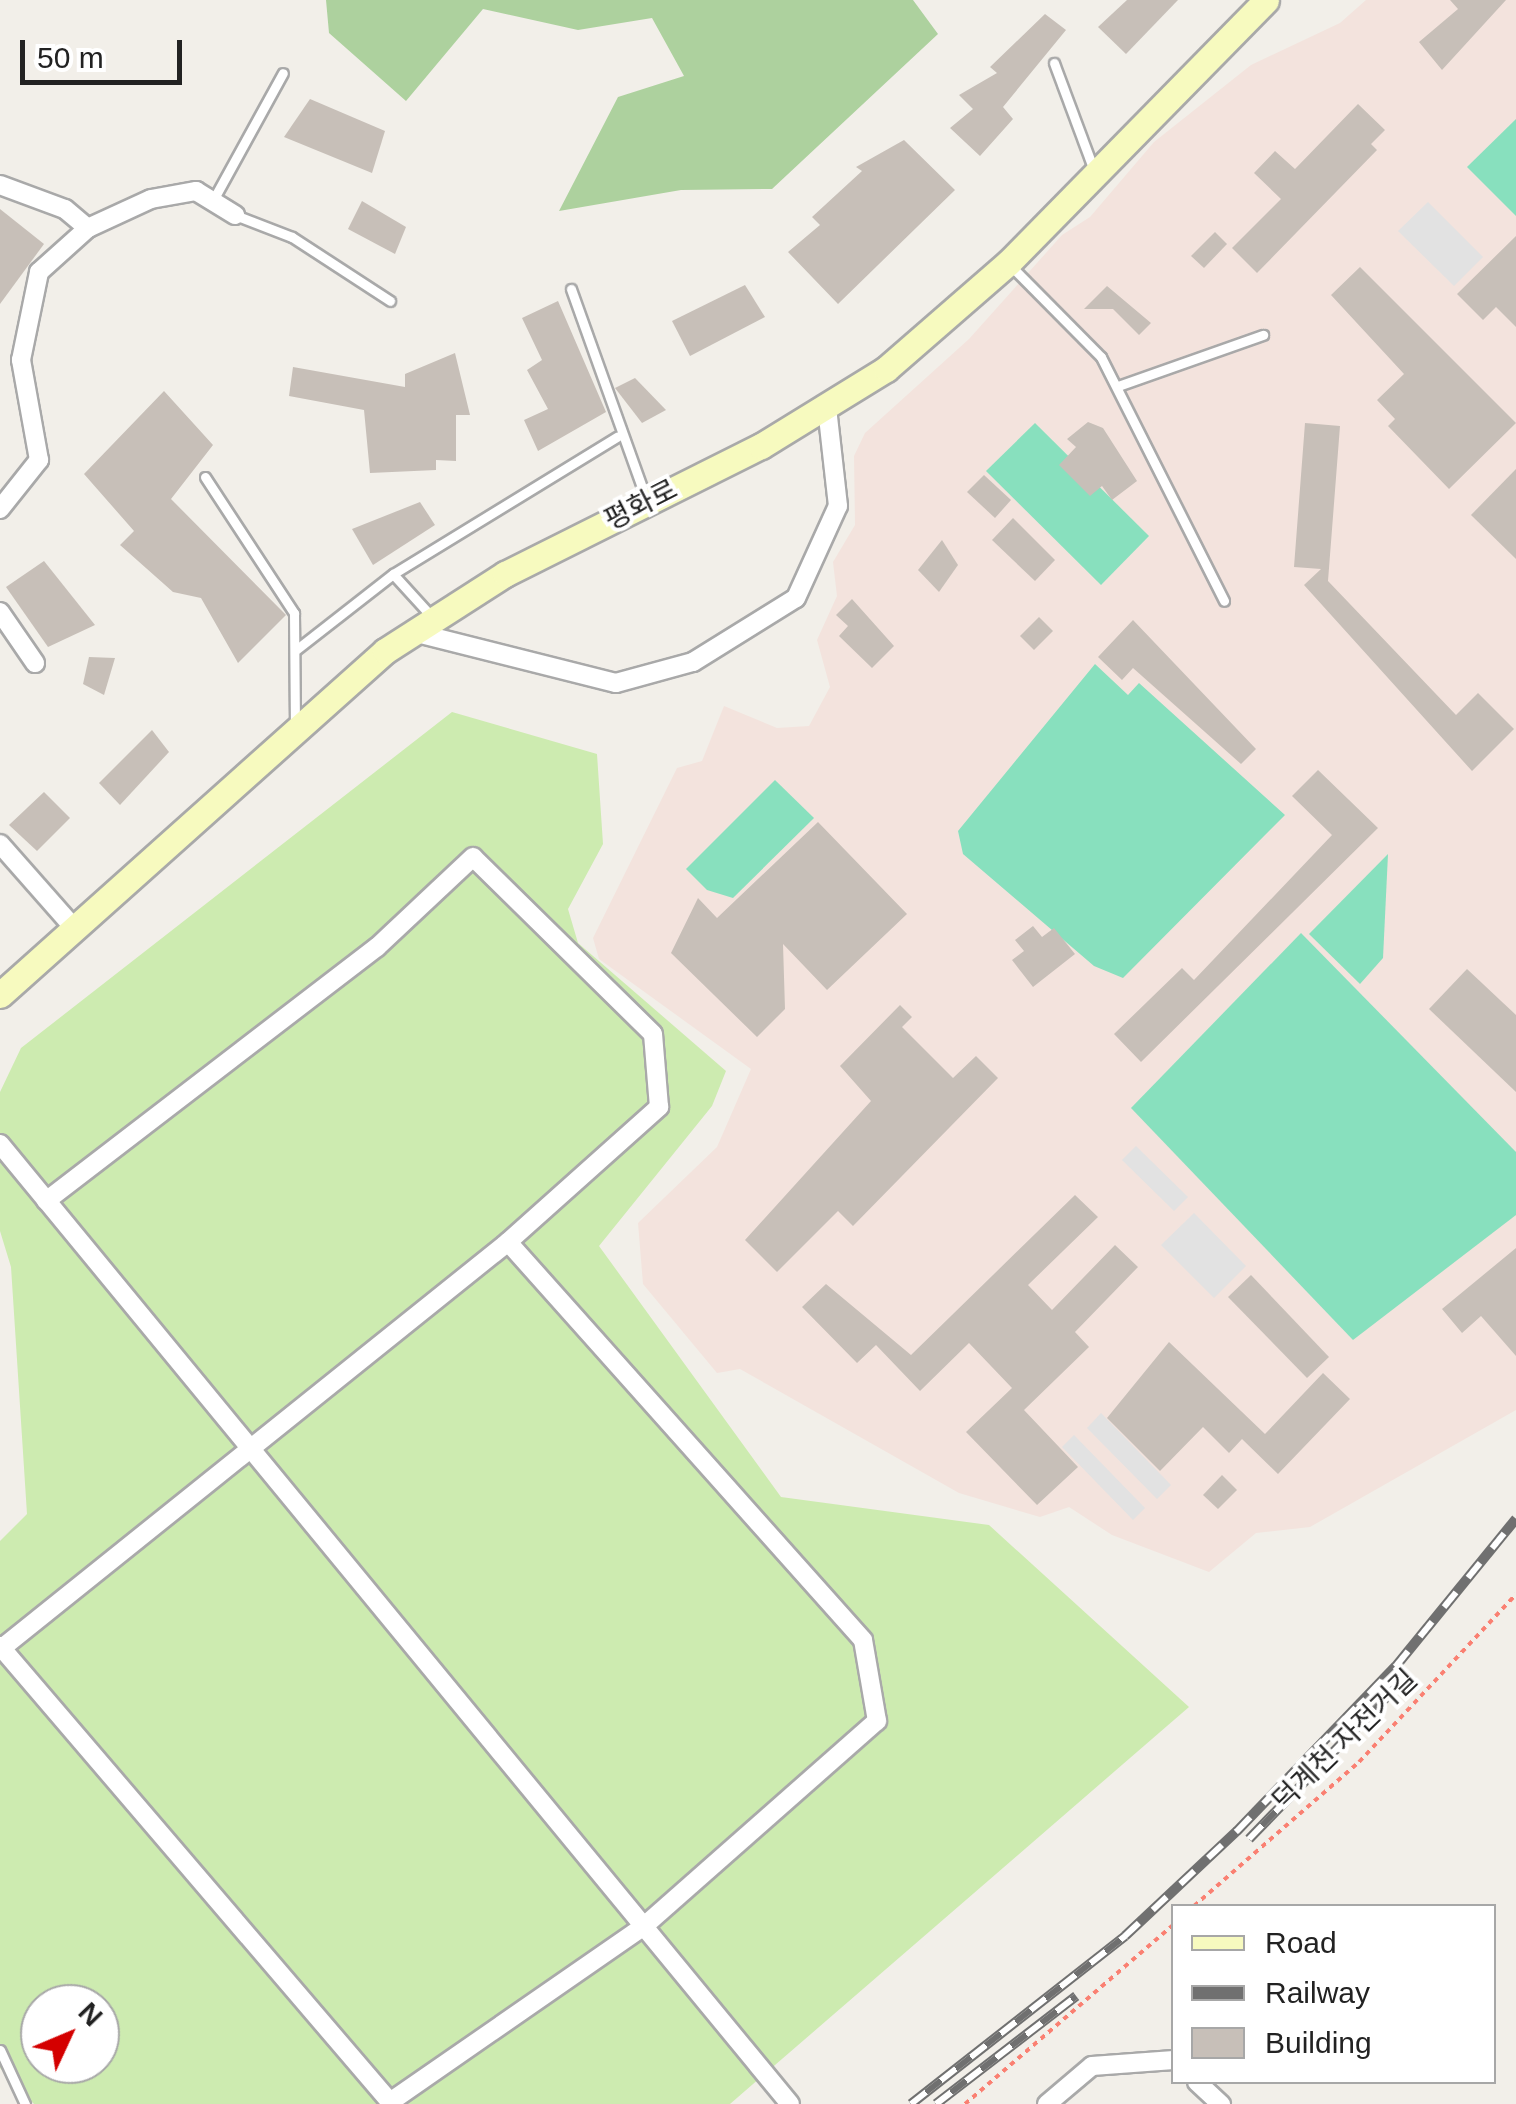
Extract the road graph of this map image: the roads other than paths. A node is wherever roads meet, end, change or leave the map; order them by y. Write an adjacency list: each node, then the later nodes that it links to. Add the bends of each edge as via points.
1 (1266, 0): 4 (main road, 평화로)
2 (1054, 63): 4 (lane)
3 (284, 73): 6 (lane)
4 (1096, 175): 9 (main road, 평화로)
5 (0, 186): 8 (street, via 65,209)
6 (212, 202): 7 (street); 8 (street, via 196,191 151,199)
7 (235, 216): 11 (lane, via 292,237)
8 (88, 228): 18 (street, via 39,272 28,306 21,360 39,460)
9 (1008, 263): 13 (lane); 14 (main road, 평화로)
10 (571, 289): 15 (lane)
11 (390, 301)
12 (1262, 335): 13 (lane)
13 (1118, 386): 20 (lane)
14 (827, 408): 17 (main road, 평화로); 22 (street, via 838,506 796,598 693,662 616,683)
15 (617, 437): 17 (lane); 19 (lane)
16 (205, 477): 23 (lane, via 294,613)
17 (647, 502): 22 (main road, 평화로)
18 (0, 510)
19 (393, 574): 22 (lane); 23 (lane)
20 (1224, 601)
21 (0, 612): 24 (street)
22 (423, 625): 25 (main road, 평화로)
23 (297, 648): 25 (lane)
24 (35, 663)
25 (295, 726): 27 (main road, 평화로)
26 (0, 844): 27 (street)
27 (74, 928): 28 (main road, 평화로)
28 (0, 994)
29 (0, 1144): 30 (street)
30 (46, 1201): 31 (street, via 377,946 472,857 654,1034 659,1106); 32 (street)
31 (508, 1242): 32 (street); 34 (street, via 864,1640 876,1721)
32 (244, 1446): 33 (street); 34 (street)
33 (1, 1647): 34 (street, via 390,2102)
34 (643, 1927): 39 (street)
35 (0, 2050): 38 (lane)
36 (1171, 2060): 40 (street, via 1092,2066)
37 (1199, 2084): 41 (street)
38 (25, 2104)
39 (790, 2104)
40 (1046, 2104)
41 (1221, 2104)

